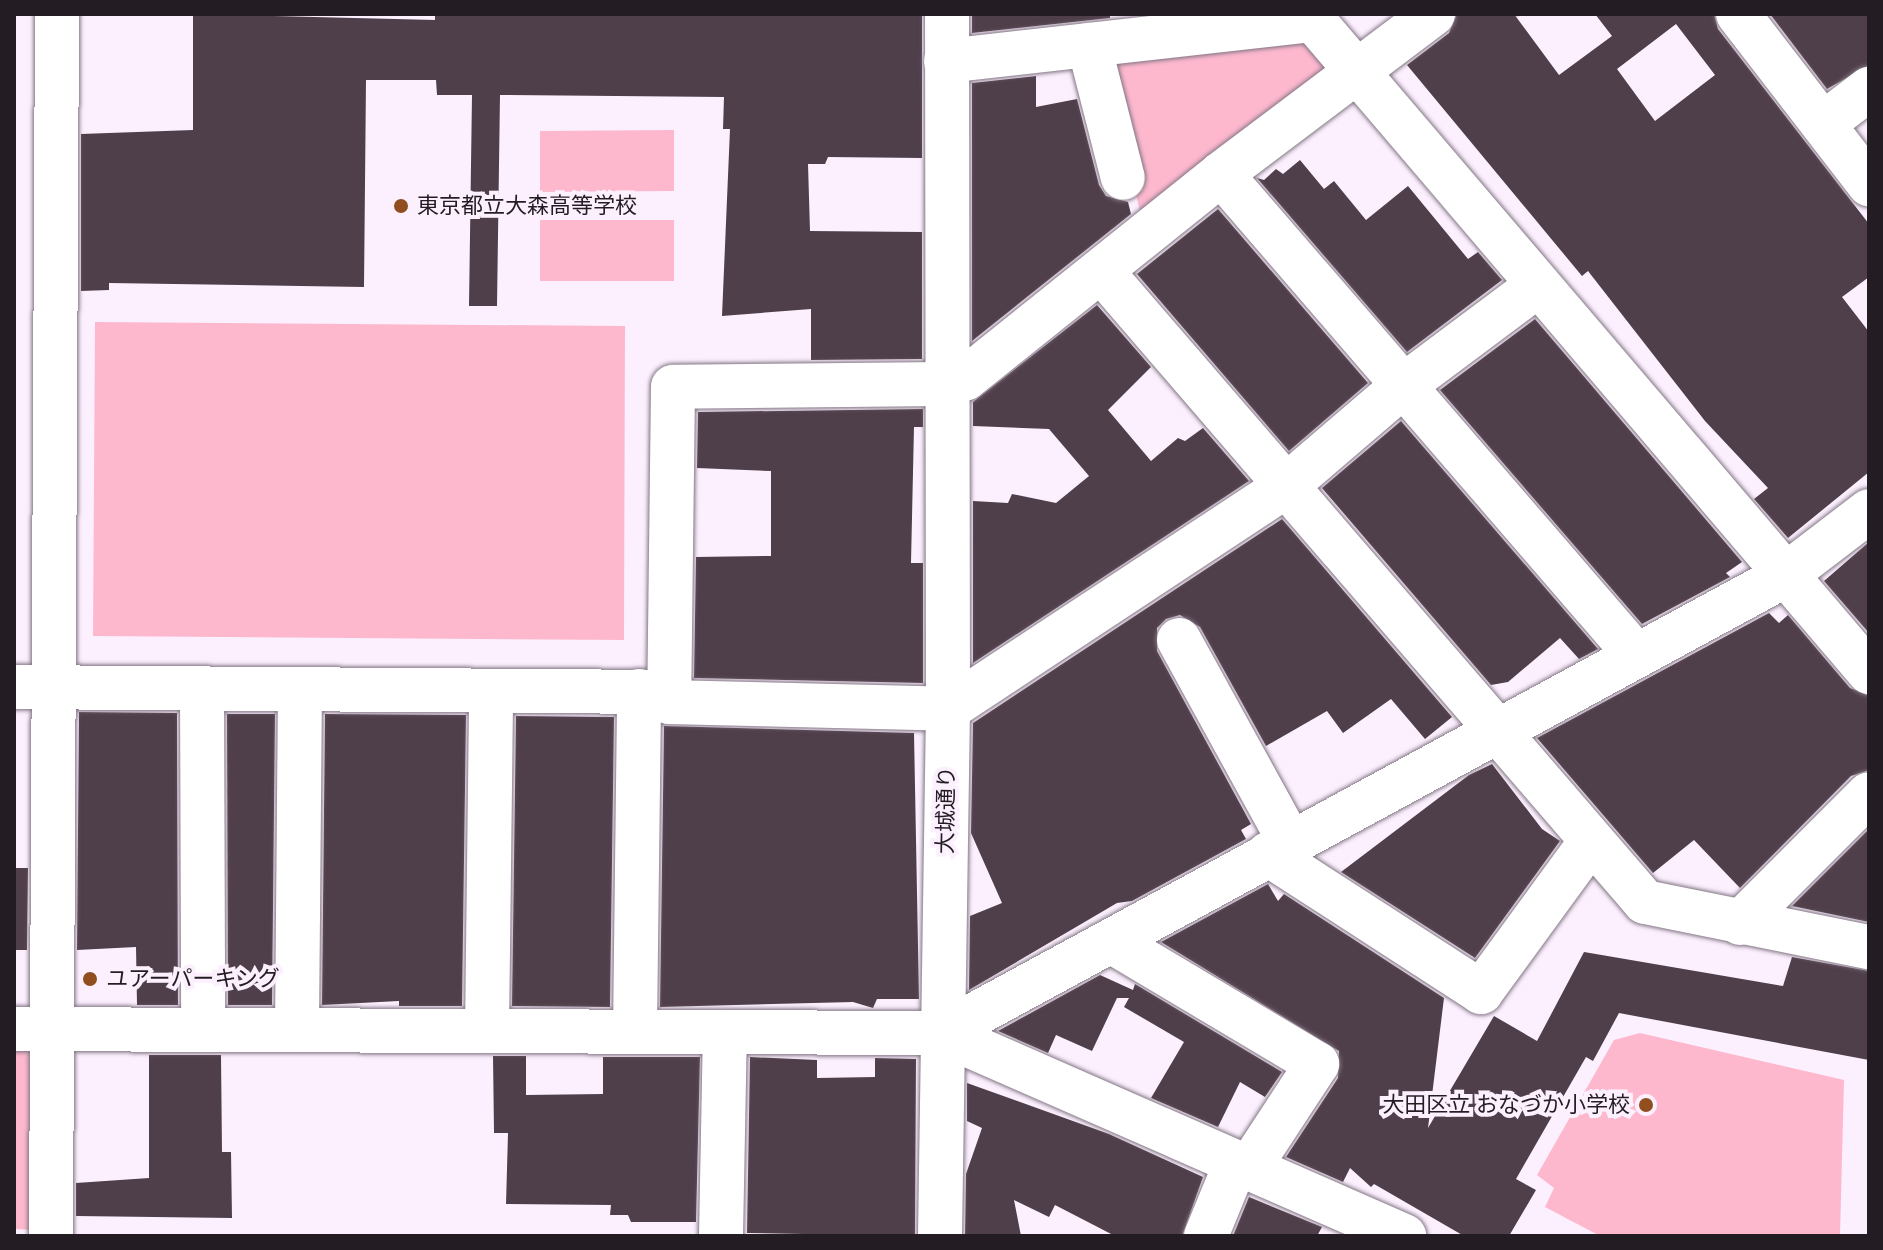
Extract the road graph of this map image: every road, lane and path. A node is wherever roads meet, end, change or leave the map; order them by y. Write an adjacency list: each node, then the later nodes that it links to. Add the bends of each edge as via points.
1 (57, 14): 24 (street)
2 (947, 14): 7 (street, 大城通り)
3 (1433, 14): 8 (street)
4 (1738, 14): 10 (street)
5 (1311, 17): 6 (street); 8 (street)
6 (1089, 45): 7 (street); 12 (street)
7 (946, 61): 16 (street, 大城通り)
8 (1357, 70): 11 (street); 15 (street)
9 (1869, 89): 10 (street)
10 (1823, 124): 13 (street)
11 (1221, 174): 14 (street); 17 (street)
12 (1123, 178)
13 (1869, 184)
14 (1103, 273): 16 (street, via 976,371); 18 (street)
15 (1538, 285): 17 (street); 20 (street)
16 (945, 384): 27 (street, via 673,387); 29 (street, 大城通り)
17 (1403, 386): 18 (street); 22 (street)
18 (1285, 487): 29 (street); 30 (street)
19 (1869, 511): 20 (street)
20 (1784, 576): 22 (street); 23 (street)
21 (1179, 640): 33 (street)
22 (1636, 655): 30 (street)
23 (1869, 672)
24 (34, 687): 25 (street); 37 (street)
25 (202, 688): 26 (street); 38 (street)
26 (300, 690): 28 (street); 39 (street)
27 (653, 692): 28 (street); 29 (street, via 669,702); 41 (street)
28 (491, 693): 40 (street)
29 (948, 709): 43 (street, 大城通り)
30 (1494, 731): 32 (street); 33 (street)
31 (1869, 794): 34 (street)
32 (1591, 841): 33 (street, via 1481,992); 34 (street, via 1645,902)
33 (1279, 848): 35 (street)
34 (1740, 923): 36 (street)
35 (1111, 941): 43 (street); 44 (street, via 1317,1064)
36 (1869, 947)
37 (33, 1029): 38 (street); 46 (street)
38 (203, 1030): 39 (street)
39 (297, 1030): 40 (street, via 368,1038)
40 (487, 1031): 41 (street)
41 (635, 1031): 42 (street)
42 (725, 1032): 43 (street); 47 (street)
43 (941, 1033): 44 (street); 48 (street, 大城通り)
44 (1243, 1165): 45 (street); 49 (street)
45 (1395, 1234)
46 (51, 1236)
47 (721, 1236)
48 (940, 1236)
49 (1206, 1236)

